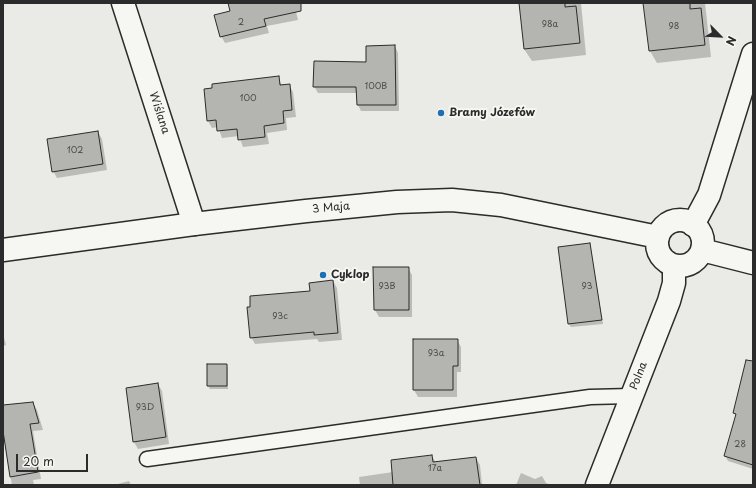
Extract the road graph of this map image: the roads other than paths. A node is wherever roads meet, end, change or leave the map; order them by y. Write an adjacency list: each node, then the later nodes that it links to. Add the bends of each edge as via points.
1 (124, 3): 3 (street, Wiślana)
2 (753, 54): 4 (street, via 709,195)
3 (194, 224): 5 (street, 3 Maja, via 344,207 452,200 501,204); 6 (street, 3 Maja)
4 (693, 224): 5 (street, via 685,220 672,222 666,225); 7 (street, via 701,236)
5 (658, 237): 9 (street, via 657,245 662,258)
6 (3, 250)
7 (702, 250): 8 (street); 9 (street, via 694,262)
8 (753, 263)
9 (674, 266): 10 (street, Polna, via 674,283 669,301)
10 (631, 396): 11 (lane, via 590,397); 12 (street, Polna)
11 (147, 459)
12 (597, 485)

